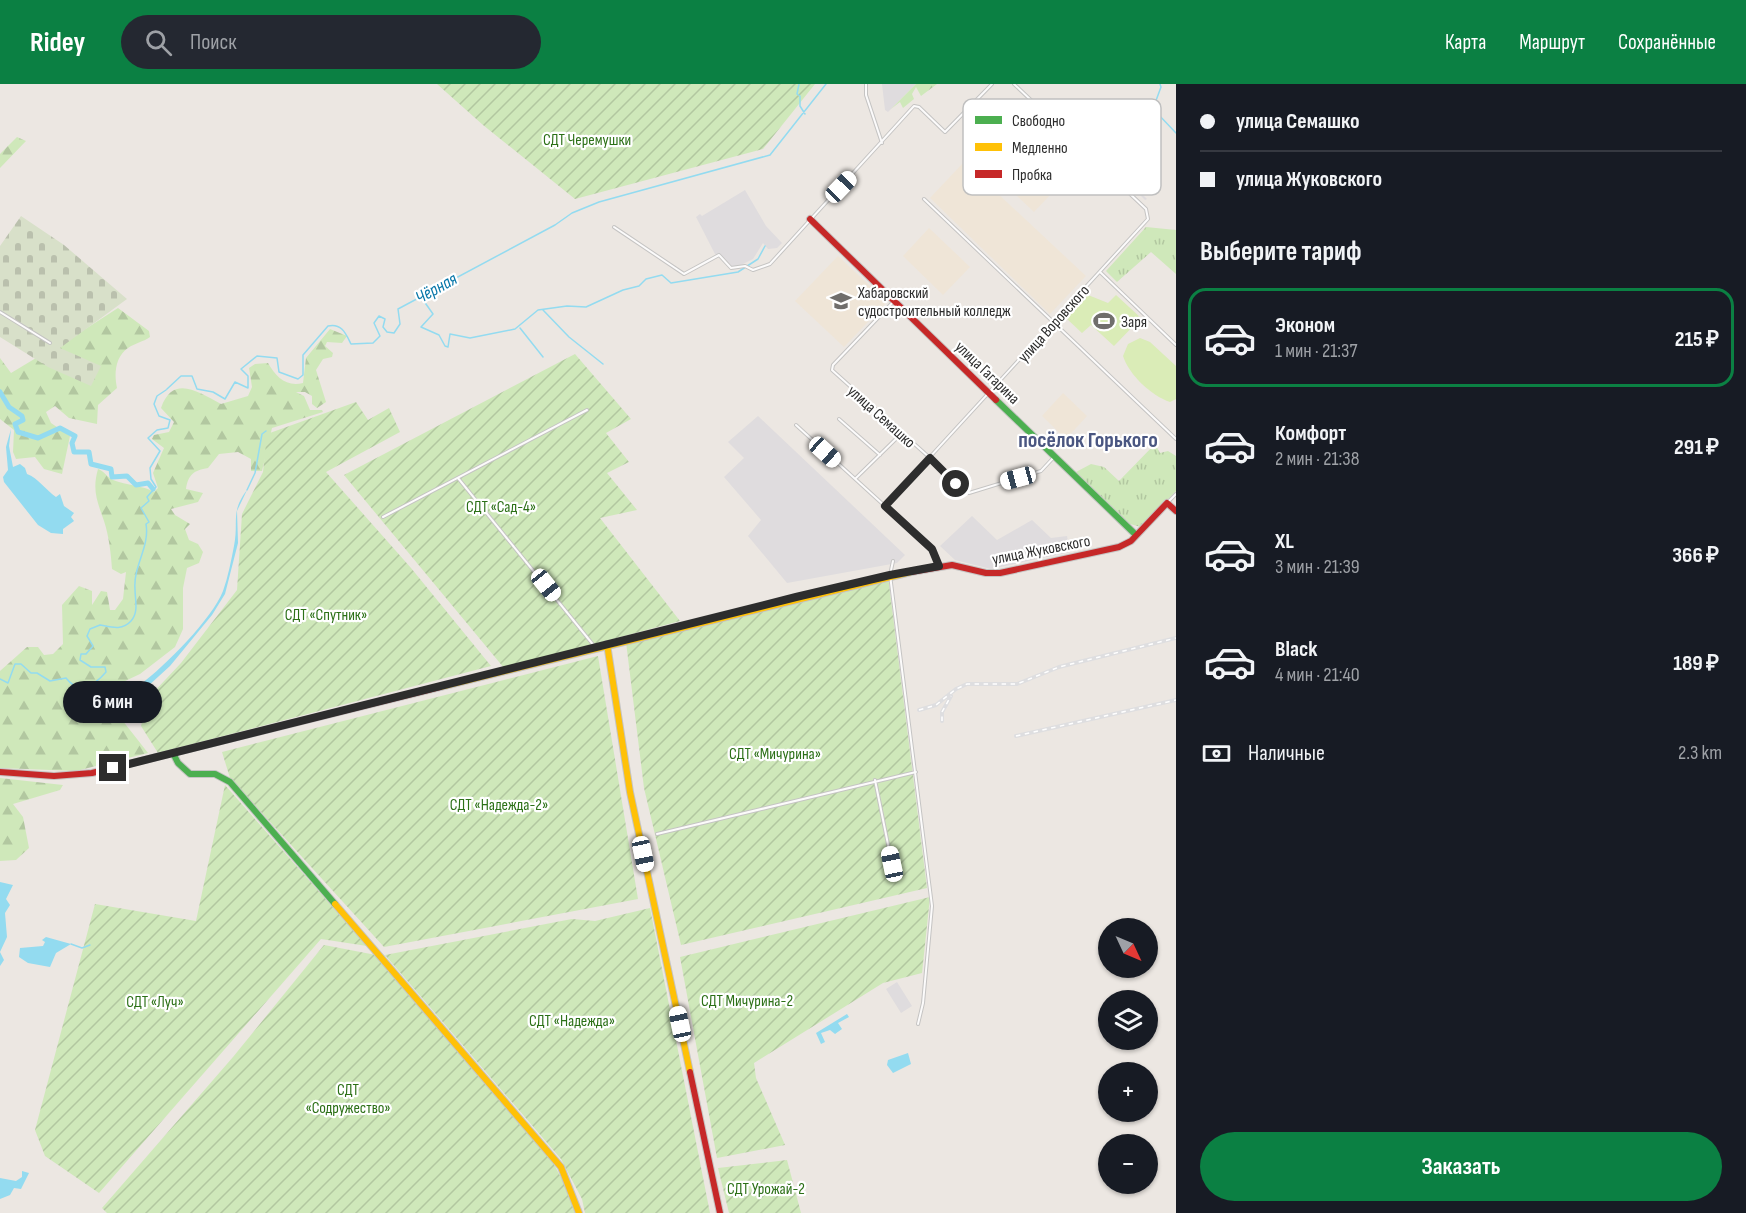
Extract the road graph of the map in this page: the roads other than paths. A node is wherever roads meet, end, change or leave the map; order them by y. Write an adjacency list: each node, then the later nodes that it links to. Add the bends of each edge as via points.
1 (866, 84): 7 (street)
2 (992, 84): 4 (street)
3 (1014, 84): 5 (street, улица Воровского)
4 (978, 99)
5 (1030, 99)
6 (963, 115): 7 (street, via 948,131 915,105)
7 (882, 142): 10 (street)
8 (1131, 195): 12 (street, улица Воровского, via 1146,209 1148,219)
9 (924, 199): 15 (street)
10 (810, 219): 11 (street, via 771,264 755,270 746,266 729,268 719,255 688,274); 13 (street, улица Гагарина)
11 (614, 227)
12 (1099, 271): 15 (street, улица Воровского); 17 (street)
13 (895, 300): 18 (street, улица Гагарина); 22 (street, улица Семашко, via 832,370)
14 (0, 312): 16 (street)
15 (1054, 321): 18 (street, улица Воровского); 23 (street)
16 (50, 343)
17 (1176, 345)
18 (990, 392): 25 (street, улица Гагарина); 26 (street, улица Воровского)
19 (587, 410): 27 (street)
20 (840, 419): 24 (street)
21 (796, 425): 28 (street)
22 (901, 434): 24 (street); 26 (street, улица Семашко)
23 (1176, 439)
24 (880, 455): 28 (street)
25 (1055, 456): 26 (street, улица Семашко, via 1041,471 969,494); 34 (street, улица Гагарина)
26 (930, 458): 31 (street, улица Воровского)
27 (458, 478): 33 (street); 39 (street)
28 (855, 479): 31 (street)
29 (1176, 494): 30 (street)
30 (1167, 503): 32 (street); 34 (street, улица Жуковского)
31 (885, 506): 36 (street, via 932,549)
32 (1176, 511)
33 (383, 517)
34 (1136, 535): 36 (street, улица Жуковского, via 1127,545 1000,573)
35 (893, 561): 37 (street)
36 (939, 566): 37 (street, улица Жуковского)
37 (890, 575): 38 (street, улица Жуковского); 42 (street)
38 (607, 644): 39 (street, улица Жуковского); 48 (street, via 630,792)
39 (595, 647): 40 (street, улица Жуковского)
40 (173, 753): 41 (street, улица Жуковского, via 78,776); 47 (street, via 190,774 215,774 230,782 561,1167)
41 (0, 772)
42 (915, 772): 43 (street); 46 (street, via 932,906)
43 (875, 780): 44 (street); 45 (street)
44 (657, 834)
45 (895, 879)
46 (918, 1024)
47 (579, 1213)
48 (720, 1213)

